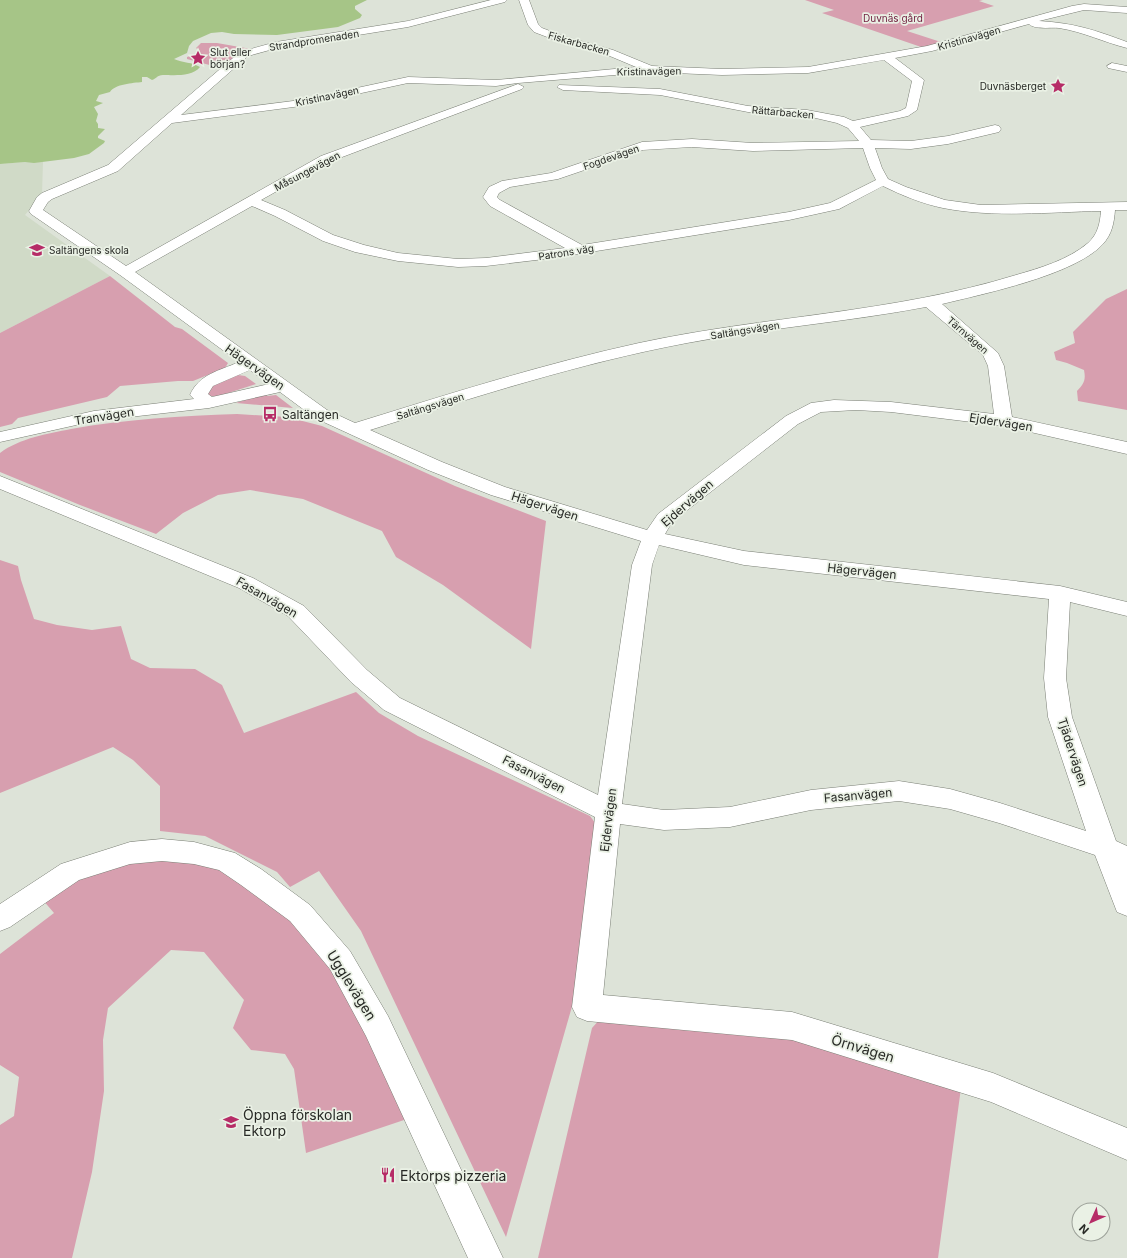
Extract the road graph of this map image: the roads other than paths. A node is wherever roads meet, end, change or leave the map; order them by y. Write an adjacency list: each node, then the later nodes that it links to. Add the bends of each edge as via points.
1 (502, 0): 14 (street, Strandpromenaden, via 391,28 324,37 252,51 240,56)
2 (524, 0): 11 (street, Fiskarbacken, via 538,30 610,52)
3 (1106, 0): 4 (street)
4 (1127, 4)
5 (1127, 10): 6 (street, Kristinavägen, via 1072,9)
6 (1021, 23): 7 (street, via 1071,27); 8 (street, Kristinavägen, via 928,49)
7 (1127, 45)
8 (887, 57): 11 (street, Kristinavägen, via 801,70); 15 (street, via 918,80 911,110 904,114)
9 (1112, 66): 10 (street)
10 (1127, 69)
11 (651, 70): 12 (street, Kristinavägen)
12 (496, 83): 13 (street, Rättarbacken); 14 (street, Kristinavägen, via 408,80 301,103)
13 (523, 85): 15 (street, Rättarbacken, via 660,92 748,109 807,113); 19 (street, Måsungevägen, via 325,159)
14 (167, 120): 22 (street, Strandpromenaden, via 113,168 47,196)
15 (852, 125): 17 (street)
16 (995, 129): 17 (street, via 928,143)
17 (868, 144): 18 (street); 23 (street, Fogdevägen, via 753,147 692,143 647,145 553,176 507,184 494,190 490,197 495,203)
18 (883, 181): 21 (street, via 916,196 956,207); 23 (street, Patrons väg, via 834,206 789,216)
19 (251, 201): 23 (street, Patrons väg, via 328,238 360,249 398,257 458,263 486,262); 24 (street, Måsungevägen)
20 (1127, 206): 21 (street)
21 (1108, 207): 25 (street, Saltängsvägen, via 1104,233 1091,248 1058,266 1008,284)
22 (36, 211): 24 (street, Hägervägen)
23 (580, 250)
24 (125, 272): 26 (street, Hägervägen)
25 (930, 302): 29 (street, Tärnvägen, via 990,353 996,366); 30 (street, Saltängsvägen, via 640,347 572,364)
26 (250, 364): 27 (street, Hägervägen); 28 (street, via 207,382 199,395)
27 (281, 385): 28 (street, Tranvägen); 30 (street, Hägervägen, via 321,414)
28 (209, 403): 31 (street, Tranvägen, via 94,416)
29 (1004, 421): 32 (street, Ejdervägen); 34 (street, Ejdervägen, via 890,407 817,407 792,420 714,479 665,518)
30 (353, 429): 34 (street, Hägervägen, via 434,466 498,491)
31 (0, 437)
32 (1127, 448)
33 (0, 482): 37 (street, Fasanvägen, via 246,583 296,611 359,676 392,704)
34 (652, 538): 35 (street, Hägervägen, via 744,558); 37 (street, Ejdervägen, via 642,565)
35 (1060, 593): 36 (street, Hägervägen); 38 (street, Tjädervägen, via 1055,678 1060,717)
36 (1127, 609)
37 (608, 812): 38 (street, Fasanvägen, via 664,820 730,817 811,800 899,791 950,799); 42 (street, Ejdervägen)
38 (1105, 848): 39 (street, Fasanvägen); 40 (street, Tjädervägen)
39 (1127, 858)
40 (1127, 904)
41 (0, 919): 44 (street, Ugglevägen, via 70,872 130,852 162,850 194,853 226,861 251,877 300,912 340,960 377,1026)
42 (587, 1007): 43 (street, Örnvägen, via 792,1026 993,1088)
43 (1127, 1144)
44 (486, 1258)

